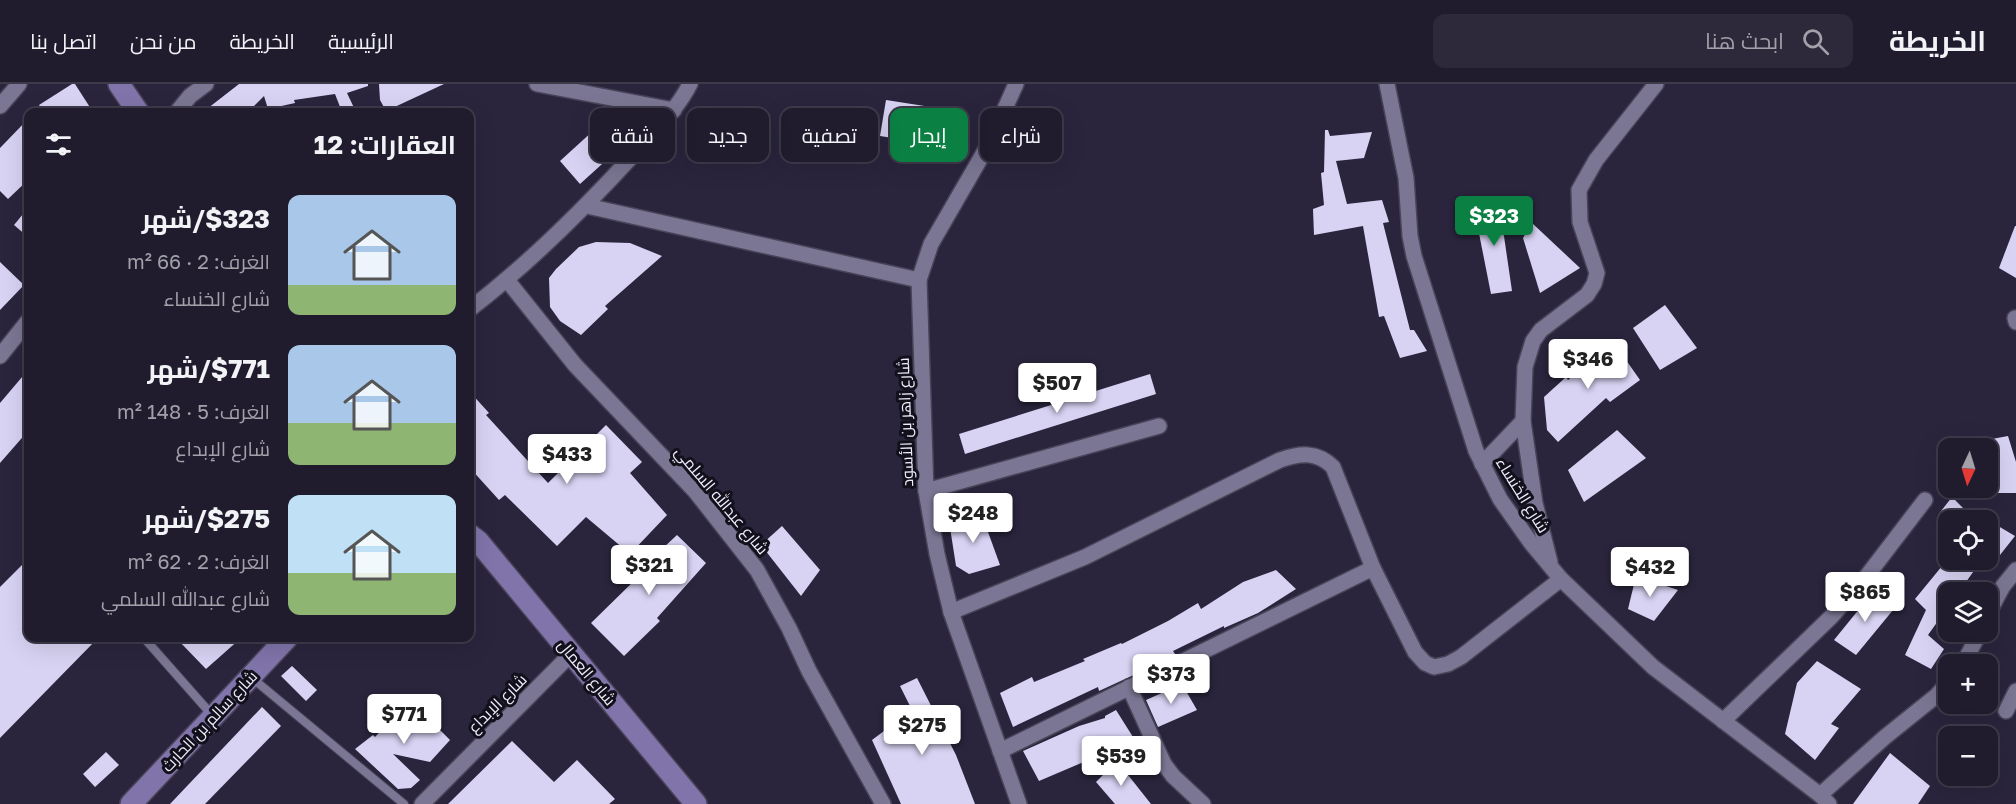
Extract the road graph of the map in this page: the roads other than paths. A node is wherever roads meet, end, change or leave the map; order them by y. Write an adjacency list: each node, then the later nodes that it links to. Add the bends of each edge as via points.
1 (19, 84): 9 (street)
2 (119, 84): 10 (street)
3 (206, 84): 11 (street)
4 (537, 84): 12 (street)
5 (690, 84): 13 (street)
6 (1016, 84): 17 (street, شارع زاهر بن الأسود, via 990,142 931,244)
7 (1387, 84): 23 (street, شارع الخنساء, via 1406,178 1414,256)
8 (1656, 84): 21 (street, via 1596,160 1580,190 1580,222 1597,273 1587,295 1541,330 1533,341 1525,367)
9 (0, 106)
10 (135, 108)
11 (180, 108)
12 (663, 108)
13 (675, 108)
14 (627, 162): 15 (street)
15 (587, 206): 16 (street); 17 (street)
16 (507, 280): 18 (street); 48 (street, شارع عبدالله السلمي, via 575,366 695,491 757,570)
17 (919, 280): 24 (street, شارع زاهر بن الأسود)
18 (474, 306)
19 (24, 326): 20 (street)
20 (0, 356)
21 (1523, 421): 23 (street); 29 (street, via 1535,503)
22 (1159, 426): 24 (street)
23 (1482, 464): 29 (street, شارع الخنساء, via 1513,519)
24 (926, 491): 31 (street, شارع زاهر بن الأسود)
25 (1925, 500): 41 (street, via 1832,617)
26 (474, 535): 34 (street, شارع العمال)
27 (1373, 568): 29 (street, via 1415,652 1434,667 1461,657); 31 (street, via 1333,467 1316,455 1299,454 1085,557); 36 (street)
28 (2016, 570): 30 (street)
29 (1556, 573): 41 (street, شارع الخنساء, via 1653,667)
30 (1998, 594)
31 (951, 612): 42 (street, شارع زاهر بن الأسود)
32 (147, 642): 40 (lane)
33 (283, 642): 35 (street, شارع سالم بن الحارث)
34 (572, 653): 46 (street, شارع الإبداع); 47 (street, شارع العمال)
35 (250, 677): 40 (street, شارع سالم بن الحارث); 45 (lane)
36 (1129, 687): 42 (street); 50 (street, via 1164,764)
37 (2016, 691): 39 (street)
38 (1938, 694): 43 (street, via 1885,737)
39 (2006, 711)
40 (213, 717): 44 (street, شارع سالم بن الحارث)
41 (1723, 721): 43 (street, شارع الخنساء)
42 (1000, 751): 49 (street, شارع زاهر بن الأسود)
43 (1825, 799)
44 (130, 804)
45 (404, 804)
46 (422, 804)
47 (696, 804)
48 (883, 804)
49 (1019, 804)
50 (1203, 804)

